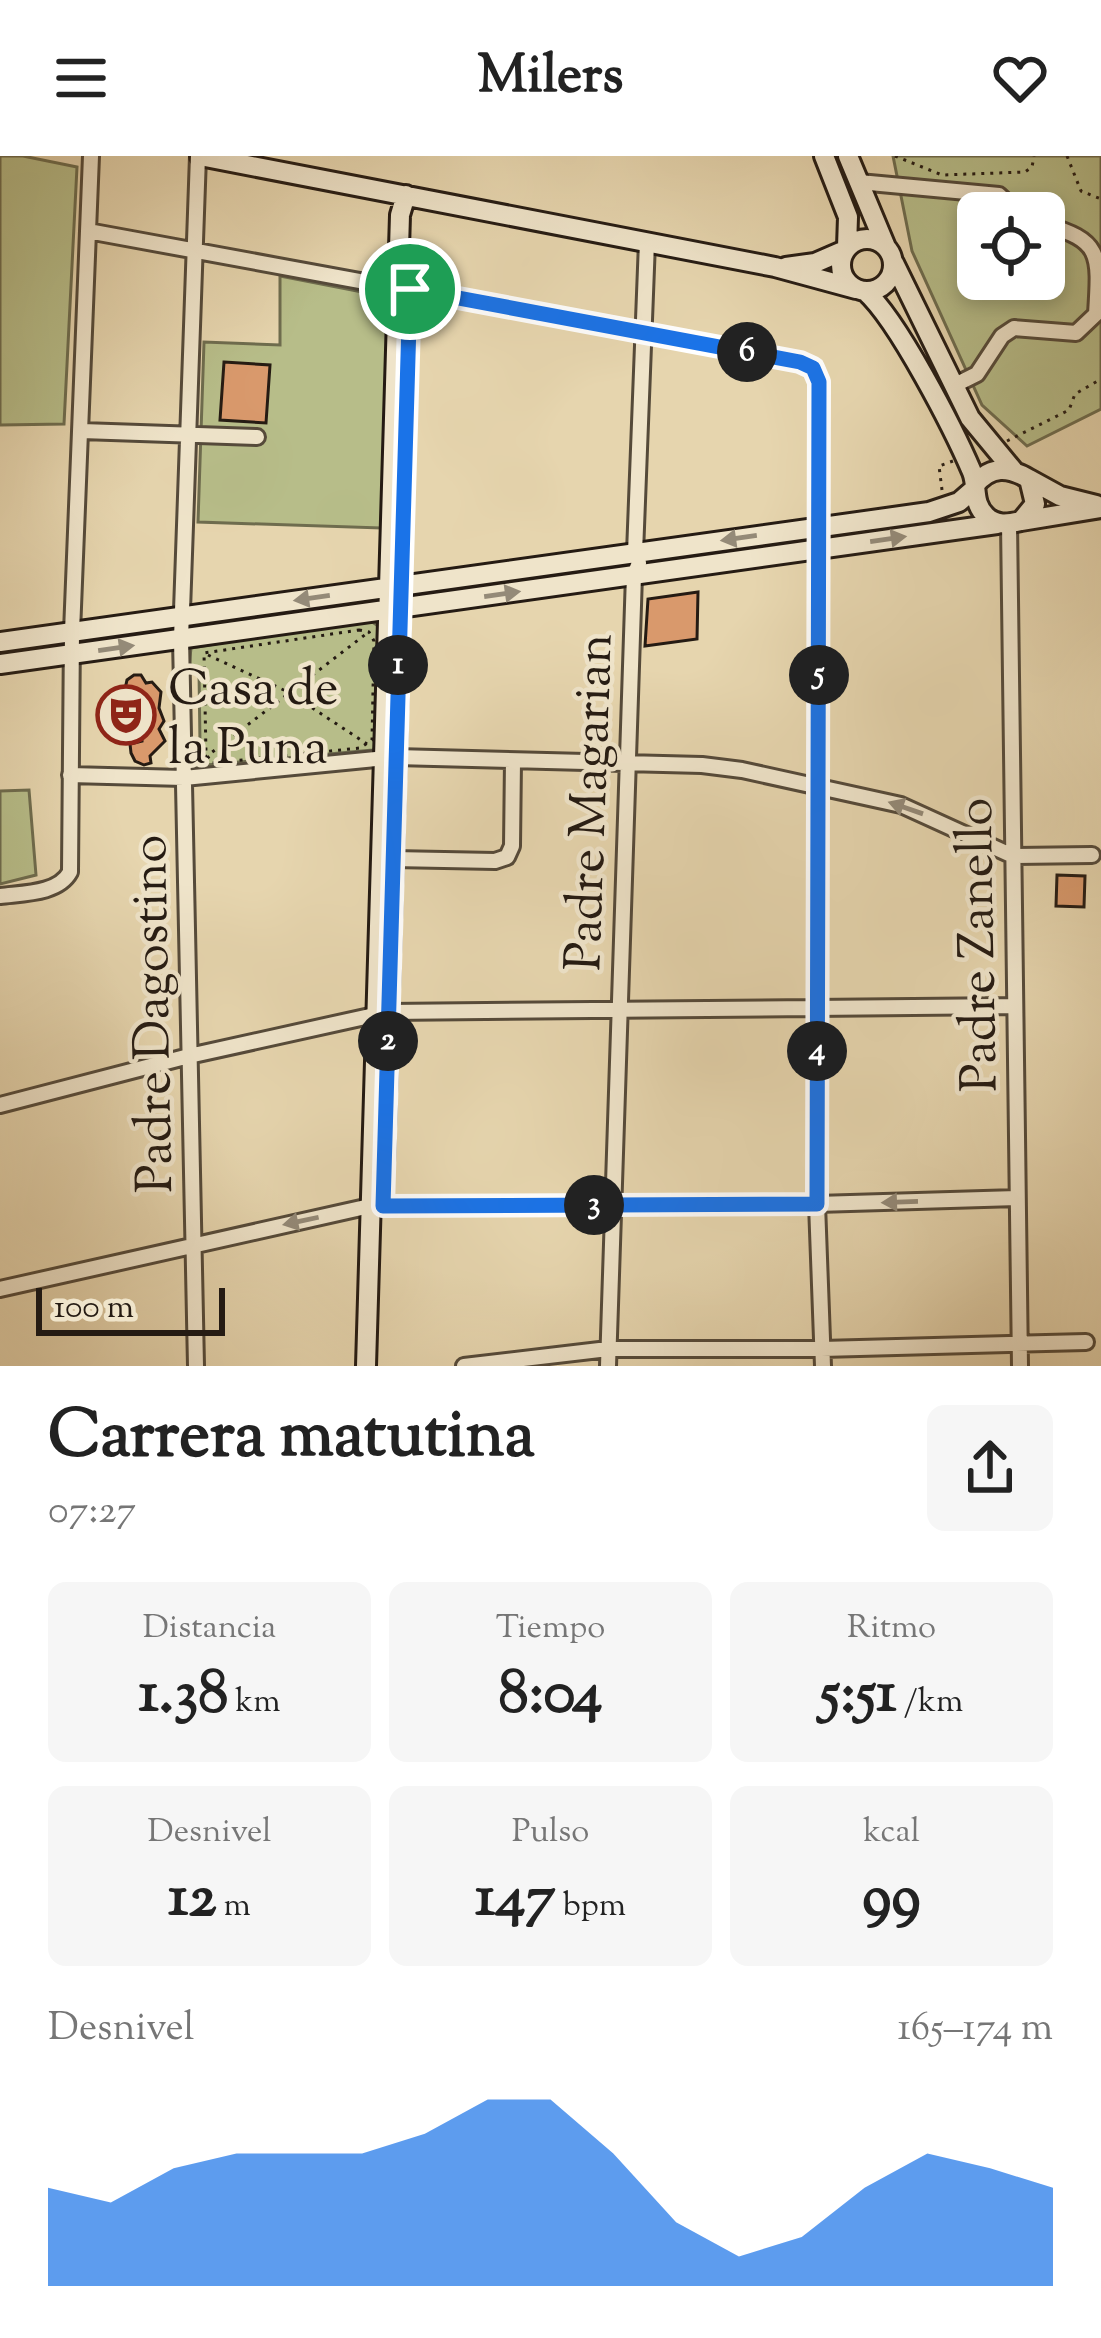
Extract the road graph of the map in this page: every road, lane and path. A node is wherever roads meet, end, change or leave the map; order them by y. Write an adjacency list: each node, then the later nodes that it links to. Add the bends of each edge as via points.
1 (91, 156): 13 (street)
2 (199, 156): 10 (main road); 16 (street, Padre Dagostino)
3 (824, 156): 15 (main road, via 848,217)
4 (848, 156): 8 (main road)
5 (896, 156): 6 (path, via 942,176 1024,172)
6 (1034, 156)
7 (1067, 156): 11 (path, via 1081,191)
8 (859, 182): 9 (street); 17 (main road)
9 (967, 192)
10 (406, 195): 14 (main road); 19 (main road, via 412,217)
11 (1101, 199)
12 (1065, 230): 22 (street, via 1094,245 1096,314 1076,333 1015,328 977,374)
13 (88, 231): 16 (street); 23 (street)
14 (647, 242): 18 (main road); 21 (street, Padre Magarian)
15 (846, 249): 17 (main road, via 870,238); 18 (main road); 20 (main road, via 841,271)
16 (197, 250): 19 (street); 24 (street, Padre Dagostino)
17 (890, 255): 20 (main road, via 889,280); 22 (main road)
18 (775, 267): 20 (main road)
19 (404, 288): 21 (street); 34 (main road)
20 (861, 291): 27 (main road, via 894,326)
21 (643, 334): 30 (street, via 813,368); 32 (street, Padre Magarian)
22 (952, 386): 26 (main road, via 983,439)
23 (82, 431): 24 (street); 37 (street)
24 (190, 435): 25 (street); 36 (street, Padre Dagostino)
25 (257, 437)
26 (1021, 475): 27 (main road, via 992,471); 28 (main road); 29 (main road, via 1035,505)
27 (975, 487): 29 (main road, via 982,513); 30 (main road, via 929,512)
28 (1101, 507): 29 (main road)
29 (1009, 523): 31 (main road, one-way to 29); 54 (street, Padre Zanello)
30 (819, 527): 31 (street); 32 (main road, one-way to 32)
31 (819, 549): 33 (main road); 52 (street)
32 (634, 553): 33 (street, Padre Magarian); 34 (main road)
33 (634, 575): 35 (main road, one-way to 33); 49 (street, Padre Magarian)
34 (394, 587): 35 (main road); 36 (main road, one-way to 36)
35 (394, 609): 38 (path); 39 (main road); 47 (main road)
36 (182, 616): 37 (main road); 39 (street, Padre Dagostino)
37 (71, 632): 40 (main road); 42 (street)
38 (369, 632): 41 (path); 44 (path); 45 (path)
39 (181, 639): 41 (path); 42 (main road, one-way to 39); 51 (street, Padre Dagostino)
40 (0, 642)
41 (204, 653): 44 (path); 46 (path)
42 (71, 654): 43 (main road); 50 (street)
43 (0, 664)
44 (288, 692): 45 (path); 46 (path)
45 (368, 744): 46 (path, via 212,763)
46 (206, 754): 51 (path)
47 (389, 758): 48 (street); 51 (street); 55 (main road); 60 (main road)
48 (513, 761): 49 (street); 55 (street, via 507,857)
49 (629, 763): 52 (street, via 742,770); 59 (street, Padre Magarian)
50 (70, 775): 51 (street); 56 (street, via 65,882)
51 (184, 778): 61 (street, Padre Dagostino)
52 (818, 785): 54 (street, one-way to 52, via 902,805); 58 (street)
53 (1092, 855): 54 (street)
54 (1013, 856): 57 (street, Padre Zanello)
55 (393, 859): 60 (main road)
56 (0, 896)
57 (1014, 1006): 58 (street); 63 (street, Padre Zanello)
58 (817, 1008): 59 (street); 65 (street)
59 (619, 1009): 60 (street); 64 (street, Padre Magarian)
60 (382, 1013): 61 (street); 66 (main road)
61 (189, 1056): 62 (street); 67 (street, Padre Dagostino)
62 (0, 1105)
63 (1017, 1198): 65 (street, one-way to 65); 70 (street, Padre Zanello)
64 (613, 1204): 65 (street); 66 (street); 71 (street, Padre Magarian)
65 (817, 1204): 72 (street)
66 (376, 1206): 67 (street, one-way to 67); 74 (main road); 75 (main road)
67 (193, 1243): 68 (street); 73 (street, Padre Dagostino)
68 (0, 1288)
69 (1086, 1342): 70 (street)
70 (1020, 1343): 72 (street); 78 (street, Padre Zanello)
71 (608, 1349): 72 (street); 76 (street); 77 (street, Padre Magarian)
72 (822, 1358)
73 (196, 1366)
74 (366, 1366)
75 (378, 1366)
76 (464, 1366)
77 (608, 1366)
78 (1020, 1366)

